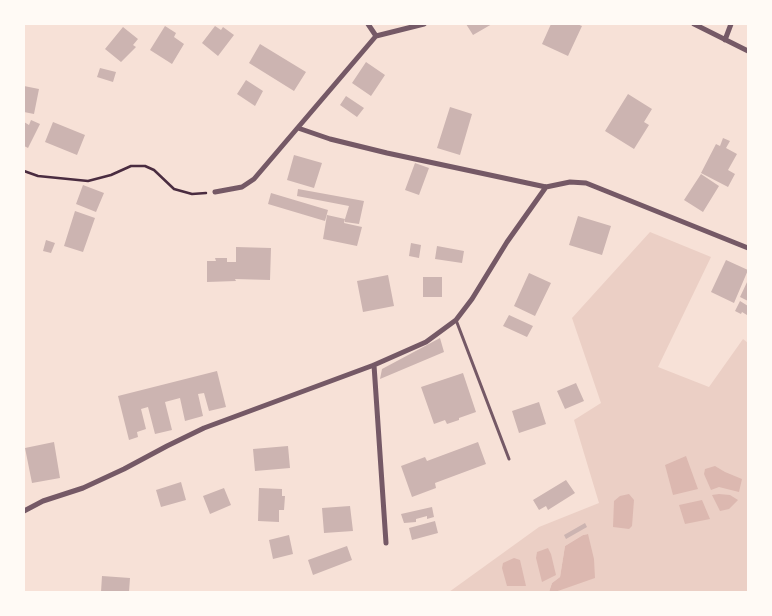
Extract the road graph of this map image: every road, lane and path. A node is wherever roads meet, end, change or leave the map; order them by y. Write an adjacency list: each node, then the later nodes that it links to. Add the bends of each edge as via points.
1 (368, 24): 5 (street)
2 (424, 24): 5 (street)
3 (694, 24): 6 (street)
4 (731, 24): 6 (street)
5 (376, 36): 8 (street)
6 (725, 40): 7 (street)
7 (748, 51)
8 (298, 128): 10 (street, via 387,153); 11 (street, via 254,179 242,187)
9 (24, 171): 11 (path, via 38,176 88,180 131,166 145,166 174,189 192,194)
10 (546, 186): 12 (street, via 570,182 586,184); 13 (street)
11 (215, 192)
12 (748, 248)
13 (456, 320): 14 (street, via 426,342); 15 (lane)
14 (374, 365): 16 (street, via 204,428 83,488 42,501); 17 (street)
15 (509, 459)
16 (24, 511)
17 (386, 543)

